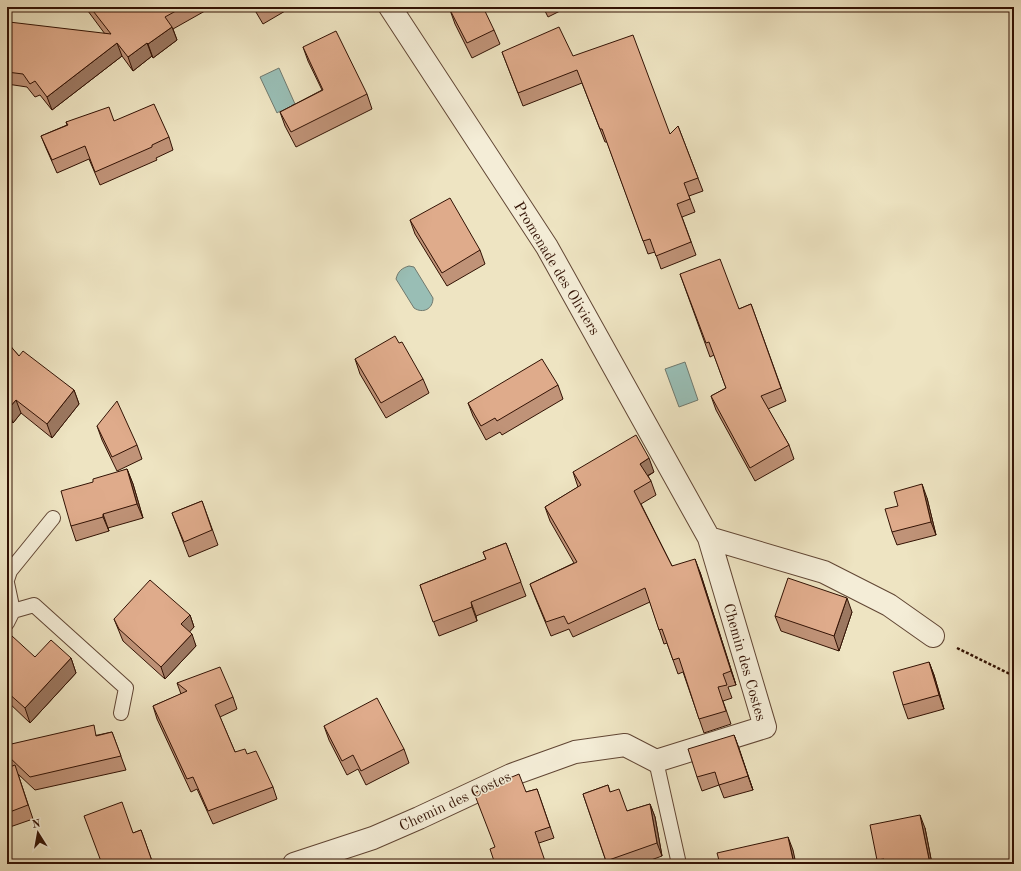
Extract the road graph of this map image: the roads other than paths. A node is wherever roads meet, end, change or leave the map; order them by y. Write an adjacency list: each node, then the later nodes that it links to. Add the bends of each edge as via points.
1 (390, 7): 3 (street, Promenade des Oliviers, via 547,246)
2 (53, 518): 4 (lane, via 10,571)
3 (709, 538): 6 (street, via 824,572 889,605); 8 (street, Chemin des Costes, via 765,727)
4 (7, 582): 5 (lane)
5 (10, 617): 7 (lane, via 34,605 126,688)
6 (933, 636)
7 (120, 713)
8 (656, 761): 9 (street, Chemin des Costes, via 625,745 575,752 511,775 373,838); 10 (lane)
9 (297, 864)
10 (678, 864)

